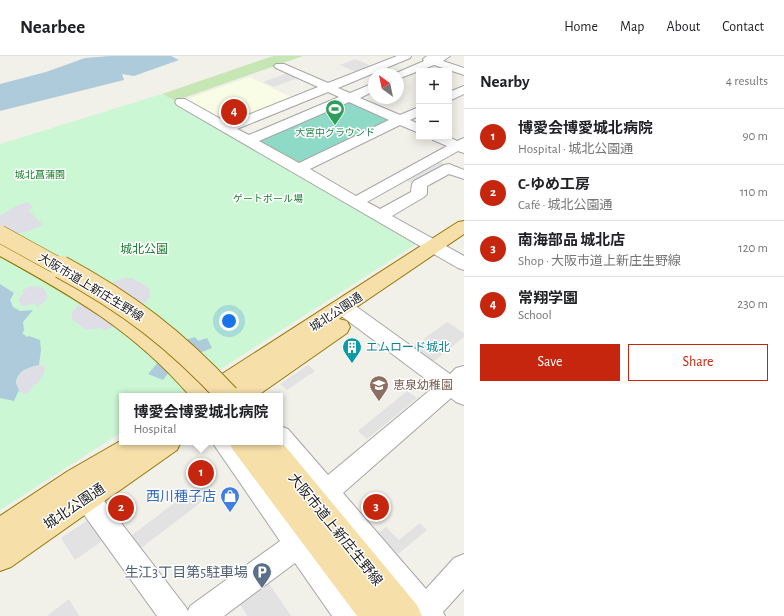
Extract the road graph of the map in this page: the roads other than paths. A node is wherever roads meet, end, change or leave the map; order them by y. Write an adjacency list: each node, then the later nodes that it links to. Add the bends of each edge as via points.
1 (406, 56): 8 (street)
2 (421, 56): 4 (street)
3 (445, 56): 4 (street)
4 (434, 61): 6 (street); 7 (street)
5 (280, 66): 8 (street)
6 (464, 72)
7 (404, 74)
8 (329, 88): 12 (street); 16 (street)
9 (368, 90): 12 (street)
10 (464, 90): 11 (street)
11 (452, 96)
12 (350, 98): 15 (street); 18 (street)
13 (181, 102): 16 (street)
14 (416, 112): 15 (street)
15 (400, 120): 17 (street); 21 (street)
16 (228, 128): 18 (street)
17 (416, 128)
18 (250, 140): 21 (street)
19 (447, 140): 20 (street)
20 (462, 145): 23 (street)
21 (299, 169): 25 (street)
22 (464, 175): 24 (street, via 449,168 419,184)
23 (398, 178): 24 (street); 25 (street)
24 (420, 190): 26 (street, via 420,194)
25 (356, 202): 26 (street)
26 (380, 216): 31 (street)
27 (464, 226): 31 (main road, 城北公園通)
28 (0, 234): 34 (main road, 大阪市道上新庄生野線, bridge, via 136,312)
29 (464, 241): 31 (main road, 城北公園通)
30 (0, 248): 35 (main road, 大阪市道上新庄生野線, via 123,320 168,357)
31 (448, 254): 32 (main road, 城北公園通)
32 (349, 312): 33 (street); 34 (main road, 城北公園通)
33 (459, 385): 42 (street)
34 (237, 392)
35 (203, 393)
36 (283, 439): 42 (street)
37 (136, 445): 44 (main road, 城北公園通, via 78,480)
38 (164, 445): 43 (main road, 城北公園通)
39 (226, 445): 45 (street, via 273,507)
40 (244, 445): 52 (main road, 大阪市道上新庄生野線)
41 (269, 445): 48 (main road, 大阪市道上新庄生野線)
42 (327, 490): 48 (street)
43 (86, 497): 46 (main road, 城北公園通); 49 (street)
44 (0, 533)
45 (298, 546): 50 (street); 51 (street)
46 (0, 556)
47 (464, 568): 48 (street)
48 (420, 614)
49 (175, 616)
50 (200, 616)
51 (350, 616)
52 (376, 616)

